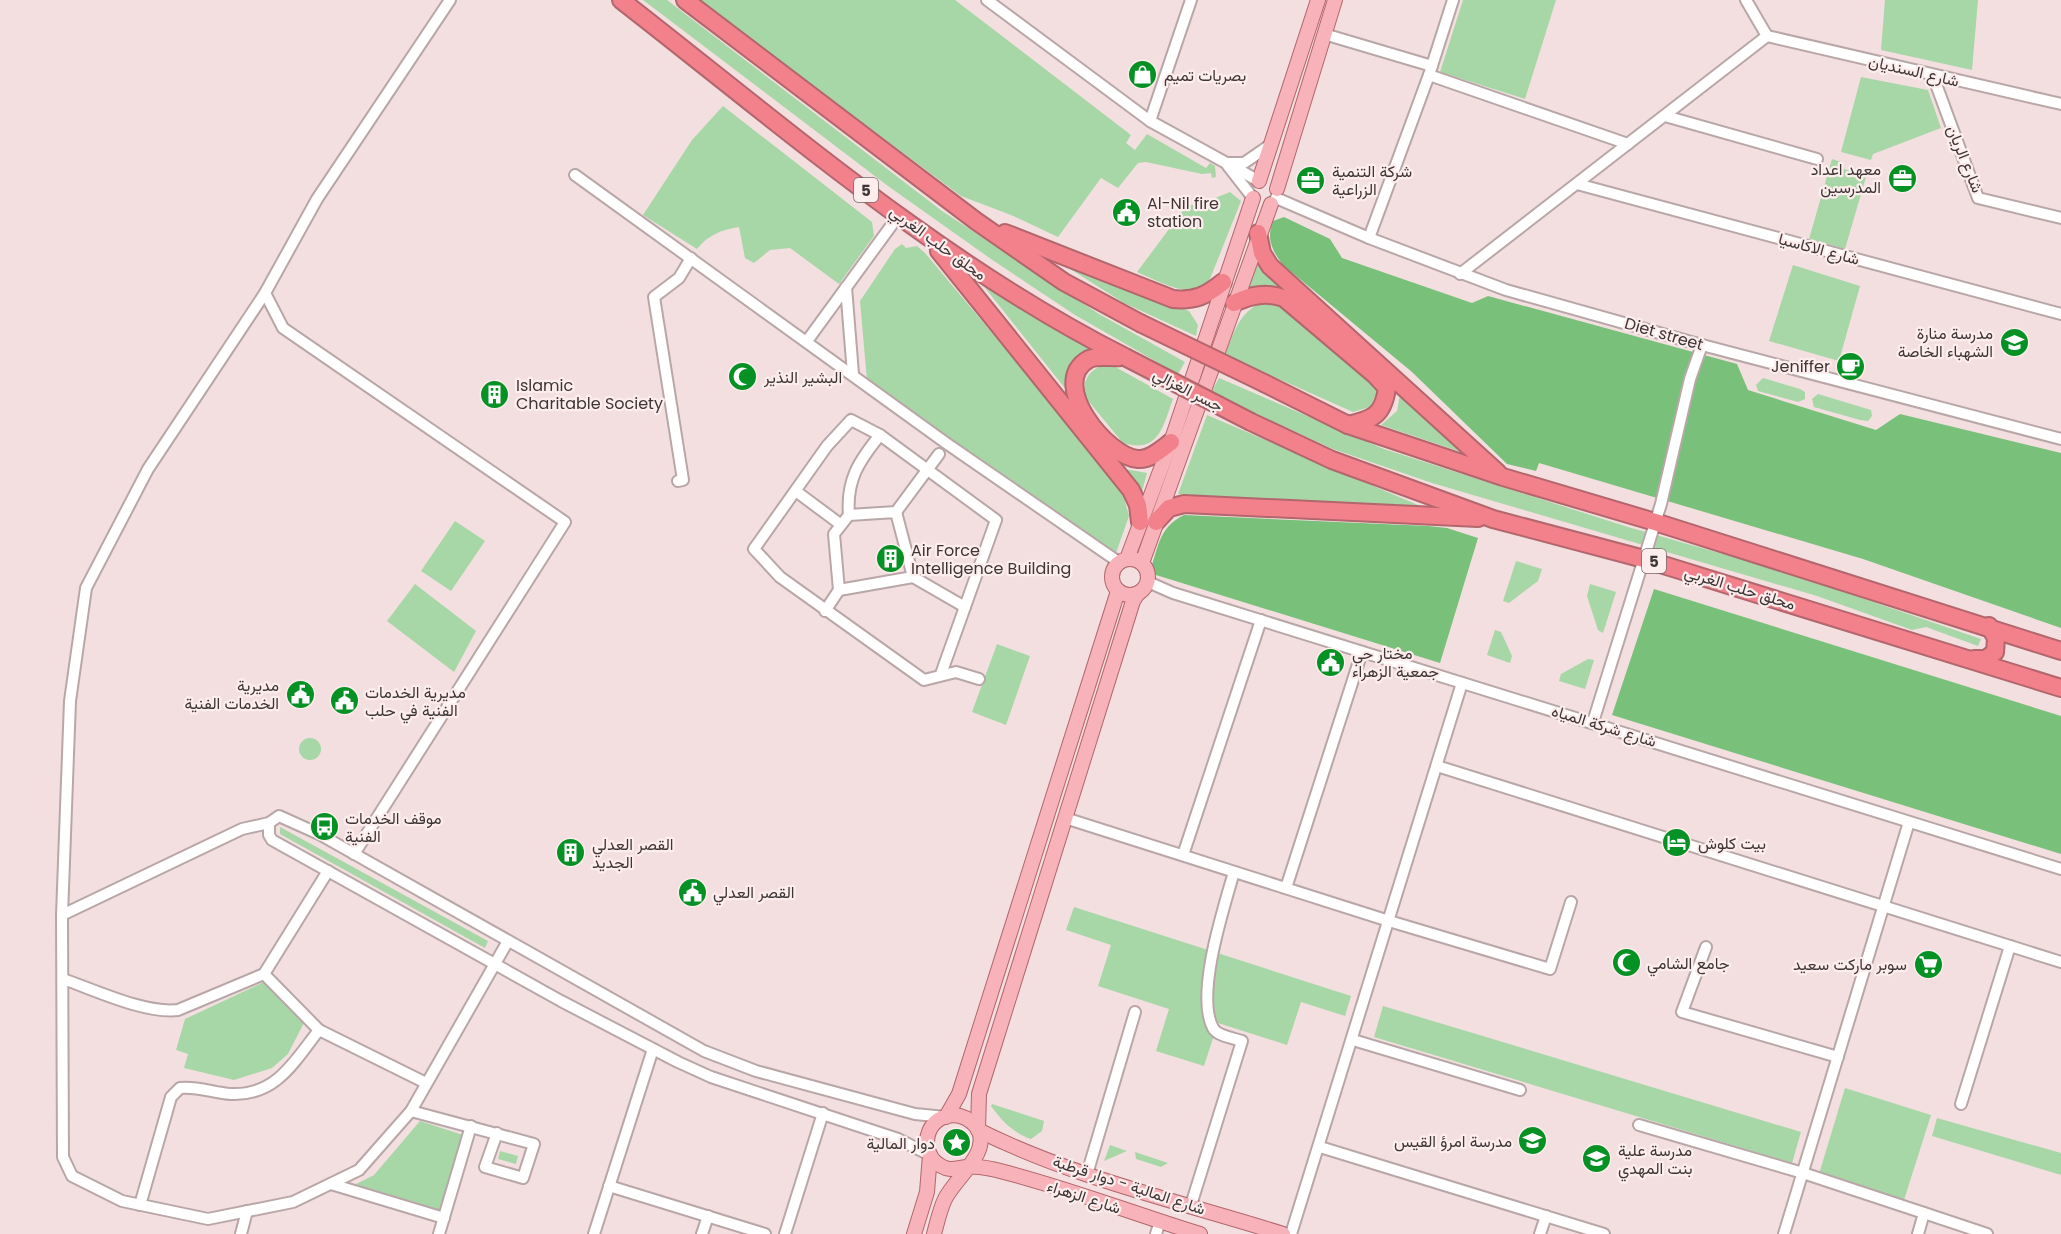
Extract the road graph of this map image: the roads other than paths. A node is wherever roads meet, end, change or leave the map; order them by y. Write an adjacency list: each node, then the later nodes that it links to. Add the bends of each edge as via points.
1 (450, 0): 36 (street, via 317,199)
2 (621, 0): 26 (highway, محلق حلب الغربي / 5)
3 (685, 0): 28 (highway, 5)
4 (987, 0): 16 (street)
5 (1191, 0): 16 (street)
6 (1318, 0): 18 (main road)
7 (1335, 0): 10 (main road)
8 (1453, 0): 12 (street)
9 (1746, 0): 11 (street)
10 (1324, 34): 12 (street); 24 (main road)
11 (1767, 36): 13 (street, شارع السنديان); 15 (street)
12 (1430, 71): 17 (street); 31 (street)
13 (1932, 76): 14 (street, شارع السنديان); 27 (street, شارع الريان, via 1978,198)
14 (2061, 104)
15 (1665, 116): 17 (street); 19 (street)
16 (1150, 122): 20 (street)
17 (1628, 144): 23 (street)
18 (1270, 145): 20 (street, via 1244,163); 22 (main road)
19 (1817, 159)
20 (1226, 163): 22 (street); 25 (street)
21 (575, 174): 32 (street)
22 (1259, 181): 24 (main road, via 1272,182); 25 (main road, via 1252,190)
23 (1577, 184): 33 (street); 38 (street, شارع الاكاسيا)
24 (1274, 197): 25 (main road, via 1259,204); 29 (main road); 31 (street, Diet street)
25 (1253, 198): 34 (main road)
26 (899, 215): 30 (highway, محلق حلب الغربي / 5); 35 (street)
27 (2061, 218)
28 (976, 221): 34 (highway, via 1173,299 1207,296); 44 (highway, 5, bridge, via 1064,282)
29 (1258, 233): 37 (main road); 50 (highway, via 1262,253 1270,266)
30 (925, 234): 41 (highway, محلق حلب الغربي / 5, via 993,282); 56 (highway, via 1131,490)
31 (1369, 238): 33 (street, Diet street)
32 (691, 258): 39 (street); 51 (street, via 679,278 654,297 683,480)
33 (1460, 274): 40 (street, Diet street)
34 (1223, 282): 47 (main road)
35 (846, 287): 39 (street); 42 (street)
36 (265, 293): 83 (street, via 284,328 565,522); 91 (street, via 148,469 86,588 70,701)
37 (1234, 303): 44 (highway, via 1250,296 1272,294 1284,298 1375,375 1387,388 1384,406 1374,416); 56 (main road)
38 (2061, 314)
39 (807, 340): 42 (street)
40 (1702, 345): 46 (street, Diet street); 57 (street)
41 (1125, 357): 43 (highway, جسر الغزالي / 5, bridge); 47 (highway, via 1091,358 1079,367 1074,398 1115,450 1127,456 1140,459)
42 (853, 374): 60 (street)
43 (1251, 422): 55 (highway, محلق حلب الغربي / 5, via 1332,460)
44 (1348, 425): 50 (highway, 5)
45 (880, 435): 49 (street); 52 (street, via 851,420 827,446); 54 (street, via 853,473)
46 (2061, 439)
47 (1171, 442): 56 (main road)
48 (939, 454): 49 (street)
49 (927, 469): 53 (street); 67 (street, via 996,520)
50 (1503, 477): 57 (highway, 5)
51 (678, 481)
52 (797, 492): 58 (street); 68 (street, via 754,549 780,577)
53 (896, 512): 54 (street); 62 (street)
54 (849, 515): 58 (street)
55 (1493, 519): 56 (highway, via 1184,504 1169,508); 59 (highway, محلق حلب الغربي / 5)
56 (1148, 522): 60 (main road); 61 (main road)
57 (1655, 522): 59 (street); 70 (highway, 5)
58 (840, 524): 64 (street, via 834,534)
59 (1644, 559): 73 (highway, محلق حلب الغربي / 5); 78 (street)
60 (1124, 561): 61 (main road); 65 (main road, via 1112,576)
61 (1142, 563): 63 (main road, via 1148,572)
62 (914, 577): 64 (street); 67 (street)
63 (1148, 582): 66 (main road); 69 (street, شارع شركة المياه)
64 (839, 590): 68 (street)
65 (1118, 591): 66 (main road); 110 (main road, via 959,1094)
66 (1138, 593): 80 (main road)
67 (965, 607): 74 (street)
68 (825, 611): 74 (street, via 924,680)
69 (1261, 620): 72 (street, شارع شركة المياه); 84 (street)
70 (1989, 626): 71 (highway, 5); 73 (highway, via 1996,638 1995,652 1986,659)
71 (2061, 651)
72 (1362, 652): 76 (street, شارع شركة المياه); 88 (street)
73 (1967, 659): 77 (highway, محلق حلب الغربي / 5)
74 (941, 674): 75 (street, via 956,672)
75 (979, 679)
76 (1462, 683): 78 (street, شارع شركة المياه); 79 (street)
77 (2061, 688)
78 (1593, 722): 81 (street, شارع شركة المياه)
79 (1437, 766): 90 (street); 92 (street)
80 (1065, 818): 84 (street); 113 (main road, via 979,1094)
81 (1909, 822): 85 (street, شارع شركة المياه); 90 (street)
82 (269, 823): 83 (street, via 279,816 288,819); 86 (street, via 272,840); 91 (street, via 242,829)
83 (354, 854): 93 (street)
84 (1183, 855): 87 (street)
85 (2061, 869)
86 (328, 871): 97 (street); 98 (street)
87 (1233, 872): 88 (street); 123 (street, via 1206,986 1212,1027 1217,1033 1242,1041)
88 (1286, 888): 92 (street)
89 (1571, 902): 92 (street, via 1550,969)
90 (1883, 908): 94 (street); 104 (street)
91 (62, 915): 99 (street)
92 (1389, 921): 102 (street)
93 (508, 940): 97 (street); 110 (street, via 726,1061 915,1114)
94 (2010, 946): 96 (street); 107 (street)
95 (1706, 947): 104 (street, via 1682,1012)
96 (2061, 962)
97 (495, 963): 103 (street); 105 (street)
98 (264, 974): 99 (street, via 170,1011); 101 (street)
99 (63, 979): 122 (street, via 63,1157 67,1169 85,1183)
100 (1136, 1012): 119 (street)
101 (319, 1030): 105 (street); 122 (street, via 272,1085 231,1094 186,1087 176,1090)
102 (1353, 1041): 106 (street); 115 (street)
103 (653, 1049): 109 (street, via 711,1077); 121 (street)
104 (1838, 1057): 118 (street)
105 (426, 1083): 108 (street)
106 (1520, 1090)
107 (1961, 1104)
108 (411, 1111): 112 (street); 120 (street, via 359,1170)
109 (823, 1113): 116 (street, via 898,1139); 135 (street)
110 (945, 1117): 113 (main road, via 968,1119); 116 (main road, via 929,1132)
111 (1639, 1125): 118 (street)
112 (471, 1126): 114 (street); 128 (street)
113 (978, 1130): 117 (main road, via 981,1147); 119 (main road, شارع المالية - دوار قرطبة)
114 (497, 1133): 114 (street, via 534,1144 523,1178 485,1167)
115 (1320, 1147): 127 (street); 140 (street)
116 (930, 1155): 117 (main road, via 950,1169); 136 (main road, via 927,1192)
117 (967, 1166): 129 (main road, شارع الزهراء, via 1002,1172); 137 (main road, via 944,1200)
118 (1803, 1173): 125 (street); 143 (street)
119 (1087, 1174): 123 (main road, شارع المالية - دوار قرطبة)
120 (331, 1184): 124 (street, via 293,1202); 128 (street)
121 (609, 1186): 126 (street); 132 (street)
122 (140, 1205): 124 (street, via 208,1219)
123 (1191, 1205): 139 (main road, شارع المالية - دوار قرطبة)
124 (247, 1211): 130 (street)
125 (1924, 1213): 144 (street); 145 (street)
126 (708, 1216): 133 (street); 134 (street)
127 (1546, 1216): 141 (street); 142 (street)
128 (444, 1218): 131 (street)
129 (1158, 1228): 138 (main road, شارع الزهراء)
130 (241, 1234)
131 (439, 1234)
132 (594, 1234)
133 (702, 1234)
134 (765, 1234)
135 (785, 1234)
136 (914, 1234)
137 (934, 1234)
138 (1200, 1234)
139 (1283, 1234)
140 (1291, 1234)
141 (1540, 1234)
142 (1604, 1234)
143 (1784, 1234)
144 (1918, 1234)
145 (1987, 1234)

